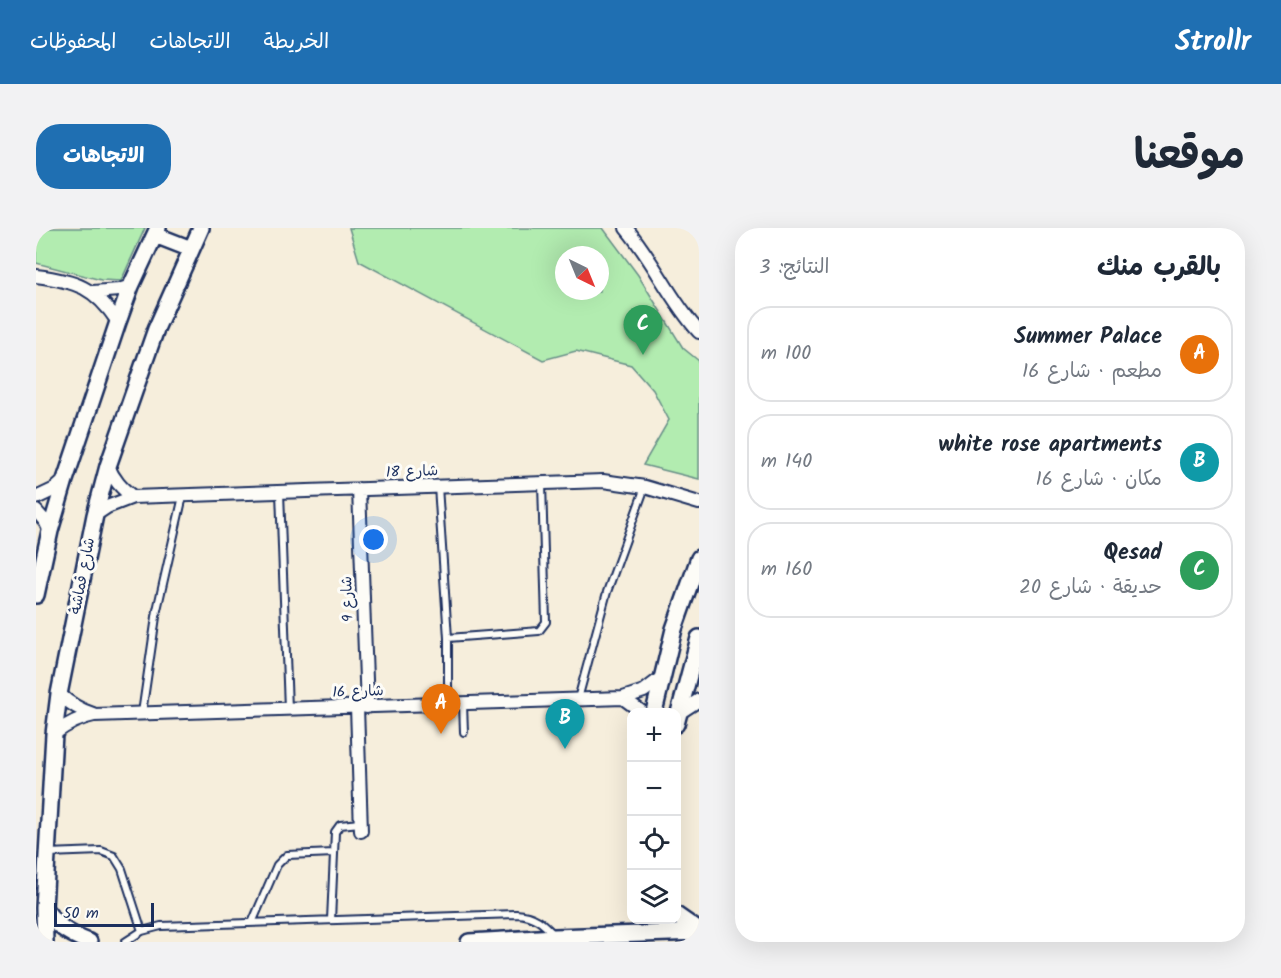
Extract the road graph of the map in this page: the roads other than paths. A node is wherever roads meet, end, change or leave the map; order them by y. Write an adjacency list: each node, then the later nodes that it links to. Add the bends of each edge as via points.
1 (201, 228): 4 (street, شارع قماشة)
2 (626, 228): 9 (street)
3 (157, 232): 4 (street); 6 (street)
4 (191, 249): 10 (street, شارع قماشة, via 156,329)
5 (36, 276): 7 (street)
6 (131, 286): 7 (street); 8 (street)
7 (93, 292): 8 (street)
8 (118, 322): 11 (street)
9 (699, 332)
10 (108, 466): 19 (street, via 118,484); 23 (street, شارع قماشة)
11 (64, 480): 18 (street); 24 (street)
12 (542, 483): 13 (street, شارع 18); 14 (street, شارع 18, via 603,481); 27 (lane, via 546,622 539,631)
13 (438, 486): 15 (street, شارع 18); 27 (lane)
14 (645, 488): 20 (street, شارع 18); 33 (lane, via 607,592)
15 (359, 489): 16 (street, شارع 18); 37 (street, شارع 9)
16 (280, 492): 17 (street, شارع 18); 40 (lane)
17 (184, 495): 19 (street, شارع 18); 42 (lane, via 157,610)
18 (36, 498)
19 (134, 498): 23 (street, شارع 18)
20 (694, 502): 22 (street, شارع 18)
21 (36, 511): 24 (street)
22 (699, 512)
23 (95, 515): 31 (street, شارع قماشة)
24 (50, 531): 26 (street)
25 (699, 558): 30 (street)
26 (36, 594)
27 (448, 638): 35 (lane)
28 (699, 638): 29 (street)
29 (696, 668): 41 (street)
30 (661, 678): 32 (street, شارع 16, via 644,691); 39 (street)
31 (59, 694): 43 (street, شارع 16, via 75,707); 46 (street, شارع قماشة)
32 (623, 698): 33 (street, شارع 16); 38 (street)
33 (578, 700): 36 (street, شارع 16)
34 (699, 700): 44 (street)
35 (448, 704): 36 (street, شارع 16); 37 (street, شارع 16)
36 (463, 704): 45 (lane)
37 (362, 707): 40 (street, شارع 16); 47 (street, شارع 9)
38 (637, 708)
39 (655, 708)
40 (288, 709): 42 (street, شارع 16)
41 (681, 710)
42 (142, 713): 43 (street, شارع 16)
43 (94, 714): 46 (street, شارع 16, via 73,721)
44 (681, 716)
45 (464, 732)
46 (54, 734): 48 (street, شارع قماشة)
47 (361, 827): 49 (lane, via 340,825 334,832)
48 (47, 853): 50 (street, شارع قماشة); 54 (lane, via 101,851 114,856)
49 (334, 853): 52 (lane); 53 (lane, via 287,855 277,865)
50 (44, 908): 59 (street, شارع قماشة); 60 (street, via 62,930)
51 (681, 919): 56 (street)
52 (331, 920): 53 (lane); 58 (lane, via 525,915 541,921)
53 (252, 923): 54 (lane, via 161,926)
54 (142, 931): 61 (lane)
55 (633, 932): 57 (street); 58 (street)
56 (699, 932): 57 (street)
57 (657, 934)
58 (555, 937): 62 (street)
59 (45, 942)
60 (89, 942)
61 (125, 942)
62 (468, 942)

